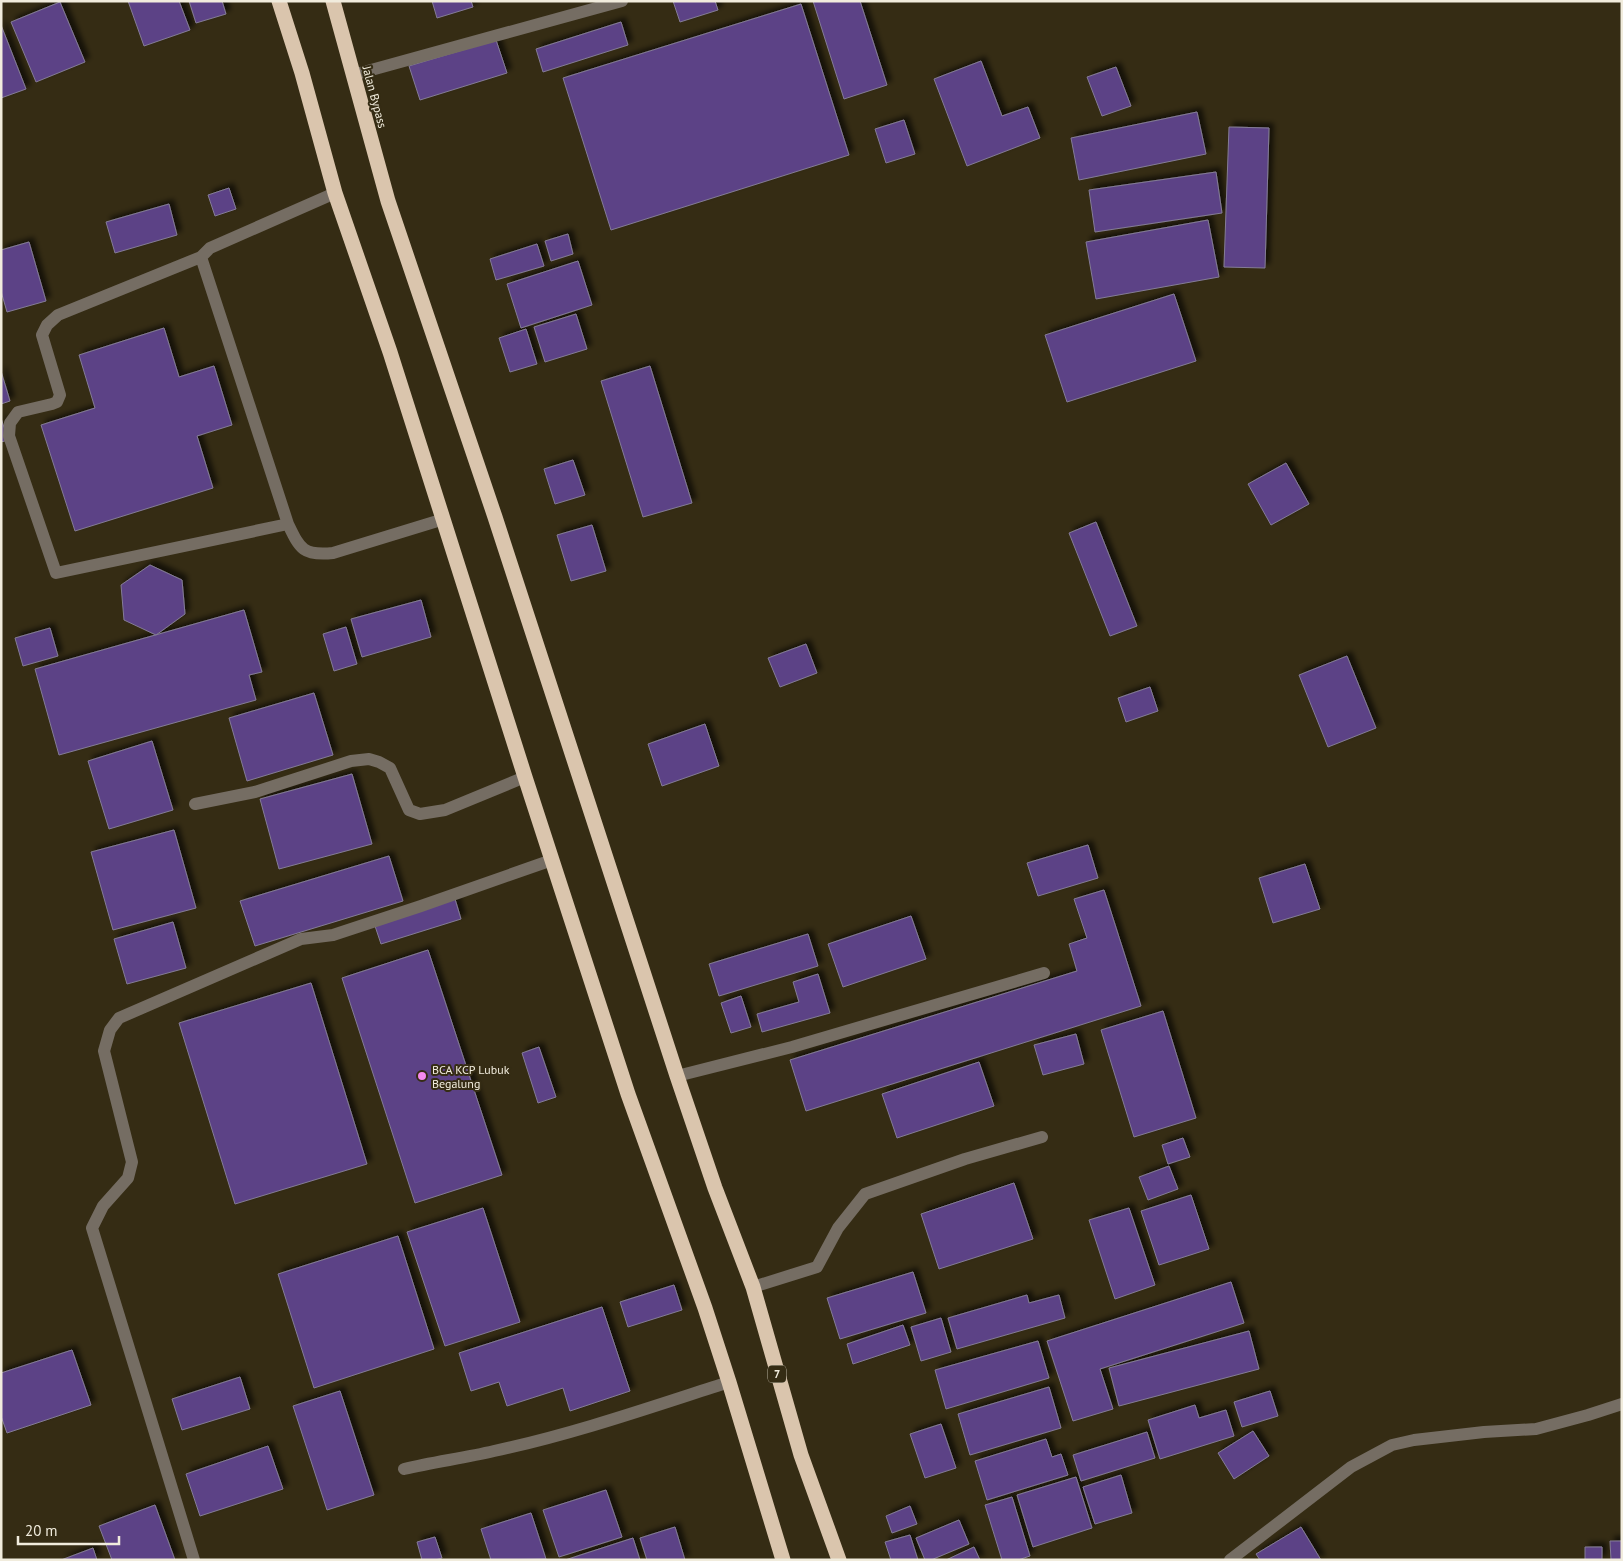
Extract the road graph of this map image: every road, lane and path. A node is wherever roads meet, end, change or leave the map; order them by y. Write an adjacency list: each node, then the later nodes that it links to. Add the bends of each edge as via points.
1 (279, 1): 5 (highway)
2 (333, 1): 4 (highway, Jalan Bypass)
3 (622, 1): 4 (street)
4 (354, 75): 13 (highway, Jalan Bypass, via 388,201)
5 (335, 193): 6 (street, via 210,248); 7 (highway)
6 (201, 257): 8 (street); 8 (street, via 58,315 47,325 42,335 60,395 57,402 18,412 10,423 9,436 56,573)
7 (444, 520): 8 (street, via 332,553 318,554 298,545); 9 (highway)
8 (288, 524)
9 (525, 777): 10 (street, via 445,810 420,814 410,810 390,768 369,759 351,761 254,792); 11 (highway)
10 (195, 804)
11 (552, 860): 16 (highway, via 628,1094); 19 (street, via 333,935 302,938 119,1018 110,1030 104,1051 132,1162 128,1178 103,1206 92,1228)
12 (1044, 973): 13 (street, via 792,1047)
13 (677, 1076): 15 (highway, Jalan Bypass / 7)
14 (1042, 1137): 15 (street, via 965,1159 865,1194 838,1228 817,1267)
15 (753, 1287): 21 (highway, 7, via 801,1455)
16 (729, 1382): 18 (street, via 606,1422 494,1451); 20 (highway)
17 (1622, 1404): 22 (street, via 1536,1429 1484,1432 1392,1445 1351,1467)
18 (404, 1469)
19 (194, 1560)
20 (784, 1560)
21 (839, 1560)
22 (1230, 1560)

